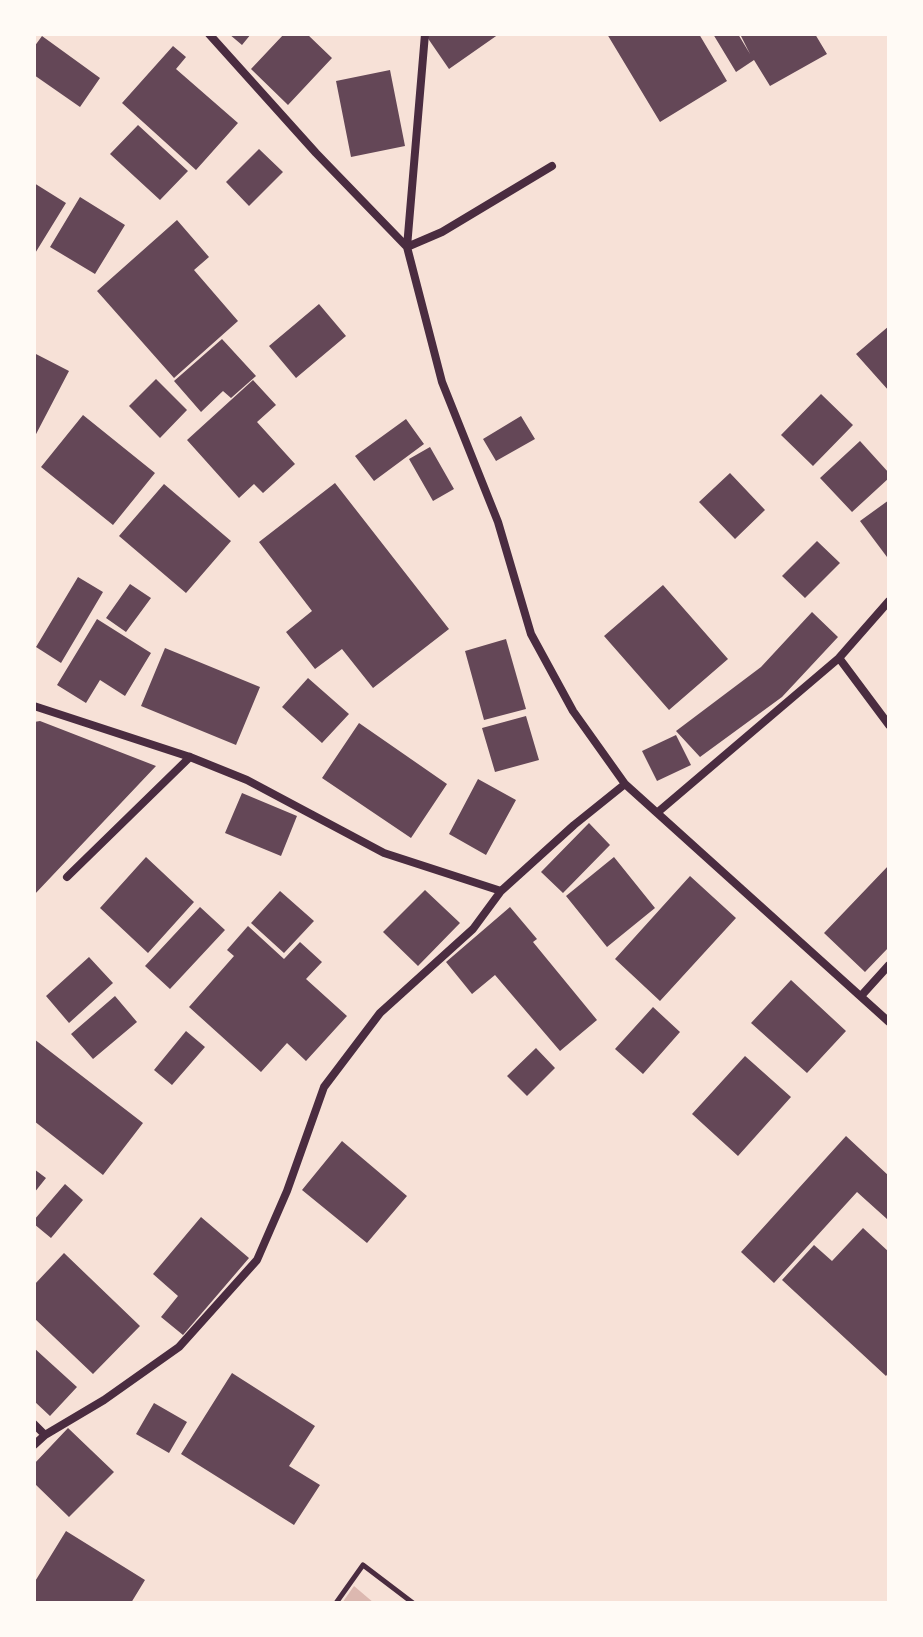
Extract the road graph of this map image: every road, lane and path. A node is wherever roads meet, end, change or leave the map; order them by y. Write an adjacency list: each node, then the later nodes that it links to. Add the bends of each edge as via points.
1 (209, 34): 4 (street)
2 (425, 34): 4 (street)
3 (552, 166): 4 (street)
4 (407, 247): 10 (street, via 442,382 498,522 531,634 573,711)
5 (889, 601): 6 (street)
6 (839, 658): 8 (street); 11 (street)
7 (34, 706): 9 (street)
8 (889, 725)
9 (190, 757): 12 (street); 13 (street, via 247,780 384,853)
10 (625, 784): 11 (street); 13 (street)
11 (658, 812): 15 (street)
12 (67, 877)
13 (501, 891): 18 (street, via 473,929 380,1013 324,1087 257,1260 179,1347)
14 (889, 965): 15 (street)
15 (861, 996): 16 (street)
16 (889, 1022)
17 (34, 1424): 18 (street)
18 (45, 1435): 19 (street)
19 (34, 1445)
20 (336, 1603): 21 (path, via 363,1565)
21 (413, 1603)

